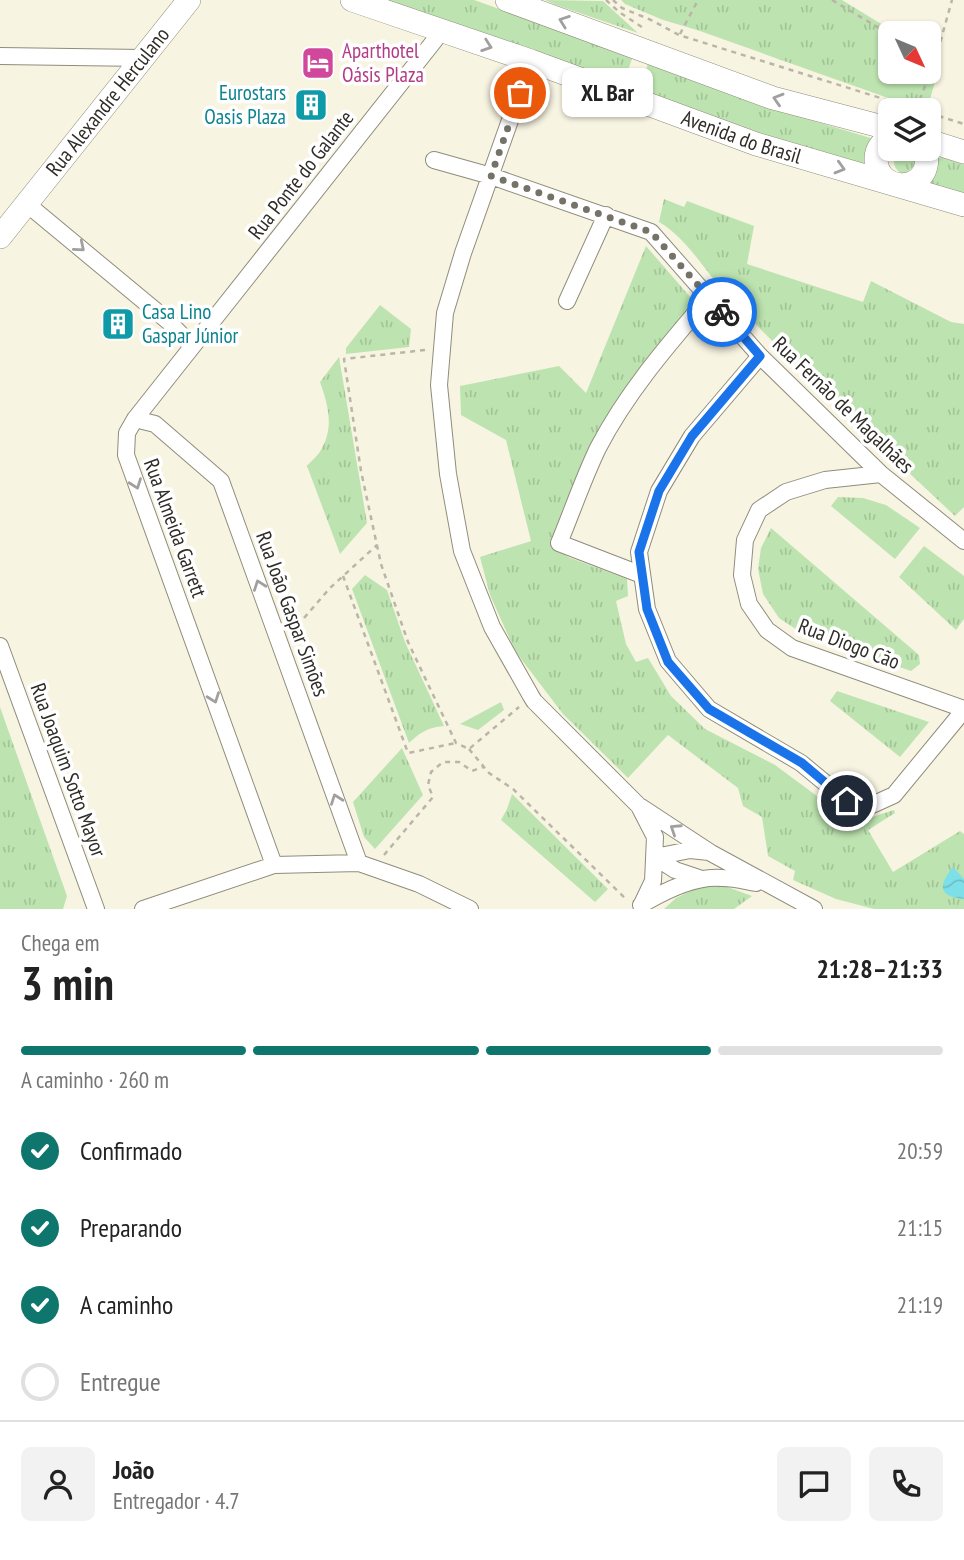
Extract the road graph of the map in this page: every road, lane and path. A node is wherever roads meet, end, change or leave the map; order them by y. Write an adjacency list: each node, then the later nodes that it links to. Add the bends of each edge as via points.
1 (189, 0): 15 (main road, Rua Alexandre Herculano)
2 (352, 0): 11 (main road, Avenida do Brasil)
3 (507, 0): 20 (main road, one-way to 3, via 773,98)
4 (606, 0): 10 (path)
5 (613, 0): 12 (path)
6 (698, 0): 12 (path)
7 (832, 0): 9 (path)
8 (952, 0): 13 (path)
9 (878, 27)
10 (645, 29)
11 (442, 31): 16 (main road, Avenida do Brasil, one-way to 16); 34 (street, Rua Ponte do Galante)
12 (679, 35): 17 (path)
13 (942, 36)
14 (0, 56): 15 (street)
15 (143, 58): 28 (main road, Rua Alexandre Herculano)
16 (531, 61): 26 (street); 27 (main road, Avenida do Brasil, one-way to 27, via 756,144)
17 (879, 98)
18 (941, 117): 19 (path)
19 (964, 124)
20 (878, 126)
21 (941, 145): 22 (main road)
22 (964, 152)
23 (878, 153): 27 (main road, via 876,163 882,177)
24 (434, 160): 26 (street, Rua Fernão de Magalhães)
25 (927, 161): 27 (main road, via 917,180)
26 (491, 176): 30 (street, Rua Fernão de Magalhães); 36 (street, via 445,313)
27 (895, 184): 29 (main road, Avenida do Brasil)
28 (27, 204): 31 (main road, Rua Alexandre Herculano); 34 (street, one-way to 34)
29 (964, 205)
30 (606, 215): 32 (street, Rua Fernão de Magalhães, via 651,232); 33 (street)
31 (0, 237)
32 (709, 297): 38 (street, Rua Fernão de Magalhães); 43 (street, via 622,408 598,449 559,543)
33 (567, 301)
34 (192, 346): 39 (street, Rua Almeida Garrett)
35 (381, 348): 37 (path)
36 (442, 348): 37 (path); 47 (street, via 439,385 462,551 492,627)
37 (381, 355): 42 (path, via 344,359)
38 (760, 356): 40 (street, Rua Fernão de Magalhães); 43 (street, via 692,436 659,491 639,552)
39 (135, 419): 55 (street, Rua Almeida Garrett, one-way to 55, via 127,433 126,455); 56 (street, Rua João Gaspar Simões, one-way to 39, via 221,481 155,424)
40 (881, 474): 41 (street, Rua Fernão de Magalhães); 48 (street, Rua Diogo Cão, via 825,480 786,492 760,510 745,540 742,575 749,604 767,630 792,648)
41 (964, 541)
42 (377, 545): 44 (path); 49 (path, via 408,642)
43 (642, 575): 48 (street, via 647,609 668,662 709,709 802,763 847,801 872,805 894,794)
44 (343, 576): 45 (path); 49 (path, via 408,753)
45 (295, 628)
46 (0, 646): 60 (street, Rua Joaquim Sotto Mayor)
47 (531, 696): 50 (path); 52 (street)
48 (964, 709)
49 (456, 743): 50 (path)
50 (469, 750): 51 (path)
51 (484, 767): 56 (path, via 472,771 458,762 443,762 431,772 428,785 433,797); 59 (path)
52 (639, 806): 53 (street, one-way to 52); 54 (street, via 655,837)
53 (712, 853): 54 (street, via 690,850); 58 (street)
54 (655, 857): 57 (street); 59 (street, via 653,881)
55 (274, 865): 56 (street); 61 (street)
56 (366, 866): 62 (street, via 419,884)
57 (702, 879): 58 (street, via 722,877); 59 (street)
58 (769, 885): 63 (street)
59 (635, 904)
60 (96, 909)
61 (143, 909)
62 (470, 909)
63 (814, 909)

